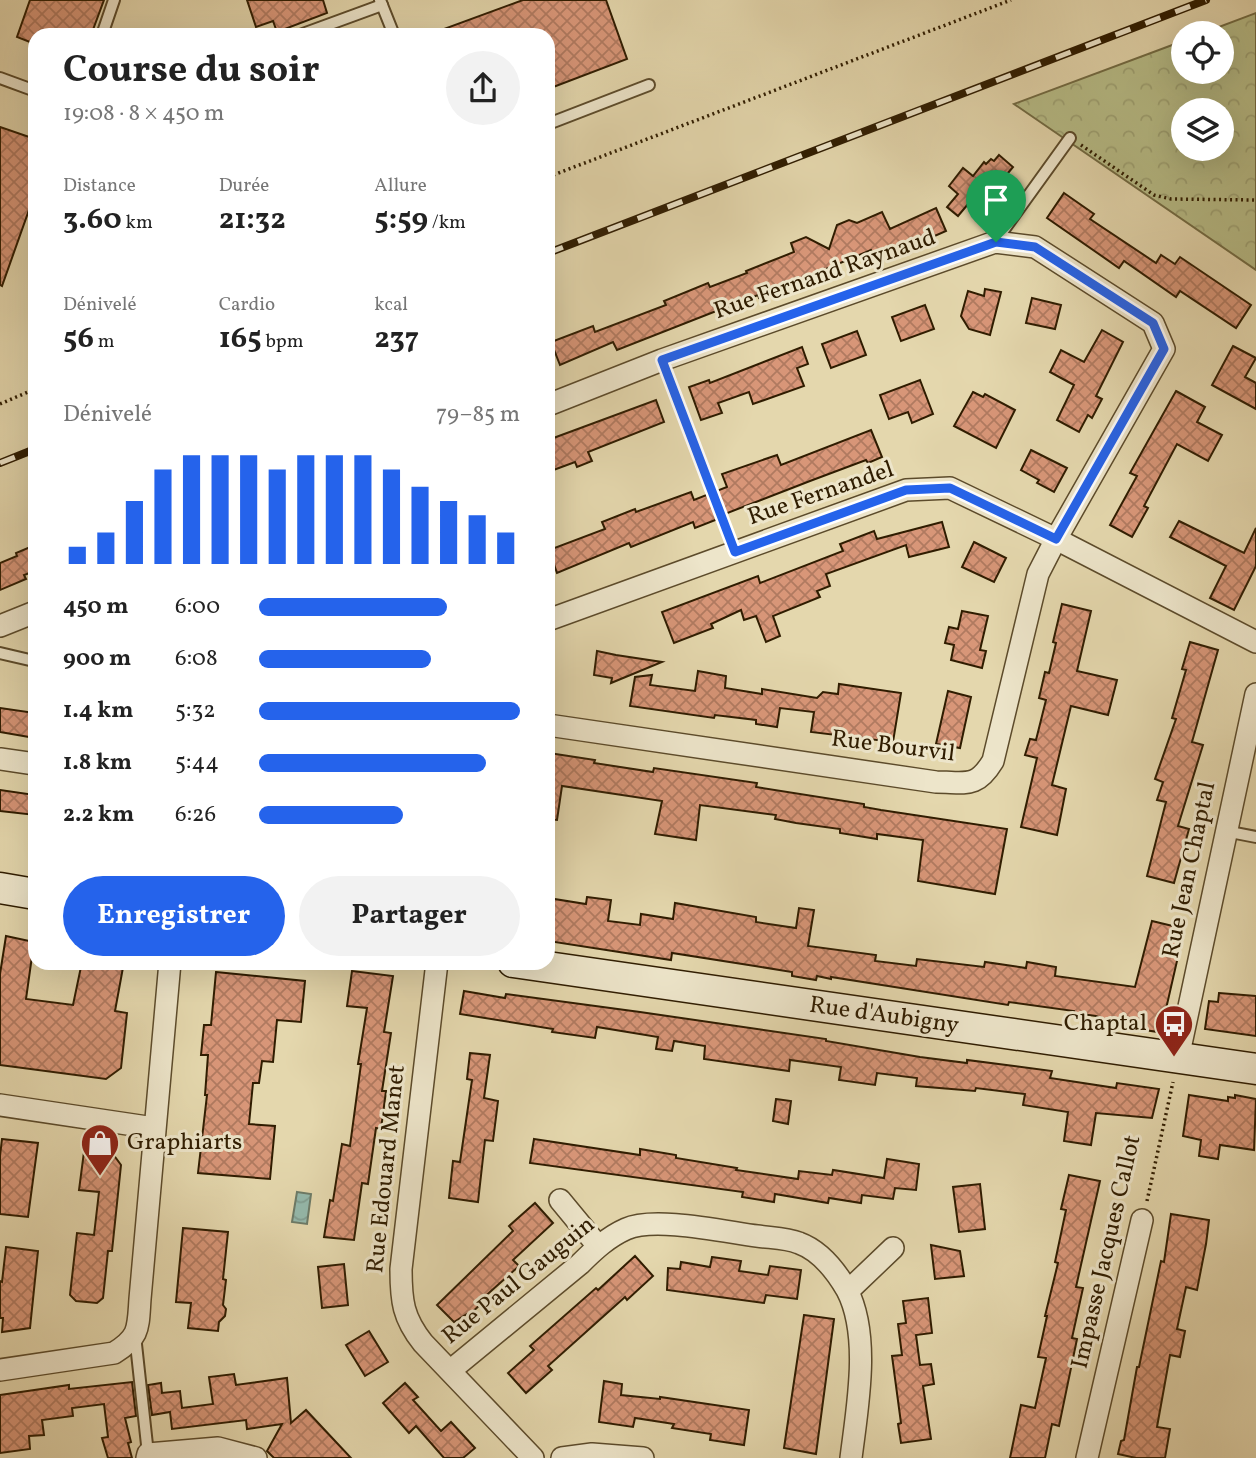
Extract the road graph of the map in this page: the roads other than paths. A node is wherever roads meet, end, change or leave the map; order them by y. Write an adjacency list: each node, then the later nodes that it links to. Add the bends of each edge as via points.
1 (114, 0): 3 (lane)
2 (381, 3): 4 (lane); 5 (lane)
3 (104, 28)
4 (318, 28)
5 (391, 28)
6 (0, 78): 8 (lane)
7 (649, 85): 9 (lane)
8 (28, 88)
9 (555, 121)
10 (1070, 138): 11 (lane)
11 (996, 242): 12 (street, Rue Fernand Raynaud); 13 (street, Rue Fernand Raynaud, via 1035,247 1153,323 1164,349)
12 (555, 402)
13 (1056, 539): 15 (street, Rue Fernandel, via 950,488 906,490); 17 (street, Rue Fernandel); 21 (street, Rue Bourvil, via 1038,574 993,761 974,782 936,782)
14 (28, 615): 16 (street)
15 (555, 617)
16 (0, 626)
17 (1256, 642)
18 (0, 653): 19 (lane)
19 (28, 660)
20 (1256, 694): 24 (street, Rue Jean Chaptal)
21 (555, 726)
22 (0, 759): 23 (street)
23 (28, 763)
24 (1225, 831): 25 (lane); 32 (street, Rue Jean Chaptal)
25 (1256, 837)
26 (0, 888): 27 (main road); 28 (lane)
27 (28, 893)
28 (28, 898)
29 (555, 968): 32 (main road, Rue d'Aubigny)
30 (169, 970): 35 (street)
31 (436, 970): 43 (street, Rue Edouard Manet, via 401,1289 410,1327)
32 (1178, 1058): 33 (main road, Rue d'Aubigny)
33 (1256, 1069)
34 (0, 1105): 35 (street)
35 (154, 1128): 41 (street)
36 (560, 1200): 38 (street)
37 (1142, 1220): 50 (street, Impasse Jacques Callot)
38 (598, 1246): 40 (street, Rue Paul Gauguin, via 628,1227 656,1224 800,1243 827,1259); 43 (street, Rue Paul Gauguin)
39 (892, 1248): 40 (street)
40 (848, 1291): 49 (street, Rue Paul Gauguin, via 860,1355)
41 (135, 1335): 42 (street, via 114,1353); 44 (lane)
42 (0, 1370)
43 (451, 1370): 46 (street, Rue Edouard Manet)
44 (148, 1456): 45 (street, via 218,1448)
45 (257, 1458)
46 (533, 1458)
47 (562, 1458): 48 (street, via 592,1454)
48 (643, 1458)
49 (852, 1458)
50 (1087, 1458)

